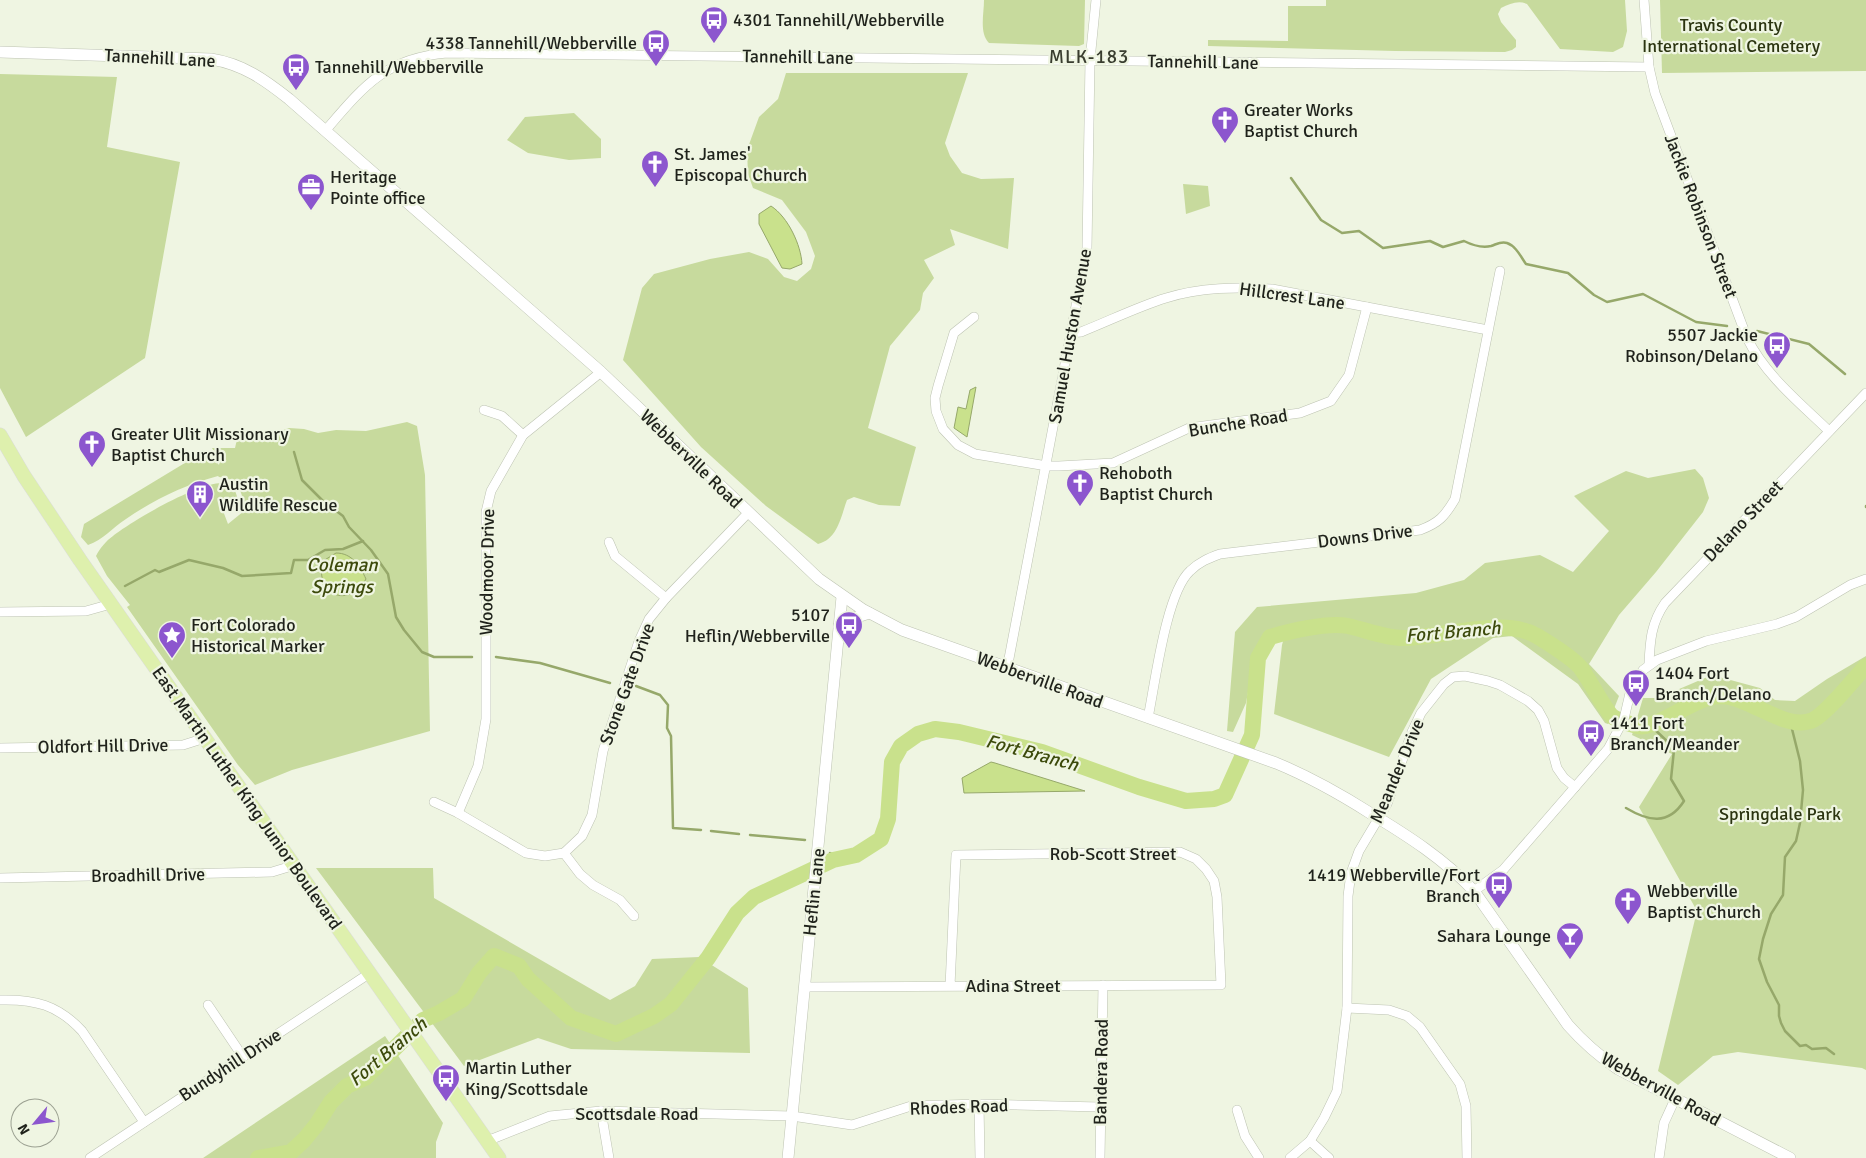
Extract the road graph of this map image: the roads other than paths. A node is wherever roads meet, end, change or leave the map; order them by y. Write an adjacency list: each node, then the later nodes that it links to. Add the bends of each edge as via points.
1 (1096, 0): 4 (street, Samuel Huston Avenue)
2 (1644, 0): 5 (street, Jackie Robinson Street)
3 (0, 52): 6 (street, Tannehill Lane, via 224,61 258,75)
4 (1090, 60): 5 (street, Tannehill Lane); 6 (street, Tannehill Lane, via 434,54 399,64 377,76); 11 (street, Samuel Huston Avenue, via 1088,236)
5 (1649, 67): 15 (street, Jackie Robinson Street, via 1661,111 1746,338 1773,377)
6 (326, 131): 12 (street, Webberville Road)
7 (1500, 271): 10 (street, Downs Drive)
8 (1367, 307): 10 (street, Hillcrest Lane); 11 (street, Hillcrest Lane, via 1272,290 1221,288 1166,298); 18 (street, Bunche Road, via 1349,375 1331,401 1300,414 1189,428 1113,463)
9 (974, 317): 18 (street, Bunche Road, via 954,333 938,386 936,411 943,429 958,445 975,454)
10 (1488, 330): 30 (street, Downs Drive, via 1455,499 1445,516 1420,530 1220,554 1197,565 1188,572 1171,605)
11 (1071, 333): 18 (street, Samuel Huston Avenue)
12 (601, 372): 17 (street, Woodmoor Drive); 19 (street, Webberville Road)
13 (1866, 393): 15 (street, Delano Street)
14 (484, 410): 17 (street, via 502,416)
15 (1830, 431): 28 (street, Delano Street, via 1665,603 1650,635)
16 (0, 435): 24 (main road, East Martin Luther King Junior Boulevard)
17 (523, 435): 35 (street, Woodmoor Drive, via 488,498 486,719 478,766)
18 (1047, 466): 29 (street, Samuel Huston Avenue)
19 (748, 513): 22 (street, Webberville Road); 23 (street, Stone Gate Drive)
20 (609, 542): 23 (street, via 615,556)
21 (1866, 579): 28 (street, via 1796,617 1706,641)
22 (842, 597): 26 (street, Webberville Road); 27 (street, Heflin Lane)
23 (666, 598): 37 (street, Stone Gate Drive, via 649,619 639,641 603,751 592,815 582,836)
24 (111, 604): 25 (street, via 86,611); 31 (main road, East Martin Luther King Junior Boulevard)
25 (0, 612)
26 (869, 613): 27 (street); 29 (street, Webberville Road, via 902,630)
27 (839, 626): 46 (street, Heflin Lane)
28 (1649, 664): 33 (street, via 1636,680 1613,741)
29 (1007, 669): 30 (street, Webberville Road)
30 (1148, 718): 36 (street, Webberville Road, via 1303,774)
31 (205, 738): 32 (street, Oldfort Hill Drive, via 183,745); 38 (main road, East Martin Luther King Junior Boulevard)
32 (0, 748)
33 (1575, 787): 36 (street, Meander Drive, via 1557,768 1544,721 1534,705 1500,685 1459,676 1448,680 1421,713); 40 (street, via 1503,870)
34 (434, 802): 35 (street)
35 (458, 813): 37 (street, via 526,853 545,856)
36 (1379, 818): 40 (street, Webberville Road, via 1437,857); 49 (street, Meander Drive, via 1359,851 1350,879)
37 (564, 853): 41 (street, via 586,879 620,900)
38 (295, 865): 39 (street, Broadhill Drive, via 272,872); 42 (main road, East Martin Luther King Junior Boulevard)
39 (0, 878)
40 (1474, 891): 51 (street, Webberville Road, via 1579,1038 1618,1069)
41 (634, 916)
42 (370, 973): 50 (street, Bundyhill Drive); 58 (main road, East Martin Luther King Junior Boulevard)
43 (1103, 985): 44 (street, Adina Street); 45 (street, Adina Street); 53 (street, Bandera Road)
44 (1221, 985): 45 (street, Rob-Scott Street, via 1214,882 1196,859 1180,852 956,855)
45 (950, 986): 46 (street, Adina Street)
46 (805, 987): 56 (street, Heflin Lane)
47 (0, 1000): 57 (street, via 35,1002 62,1012 74,1022)
48 (208, 1005): 50 (street)
49 (1347, 1008): 59 (street, Meander Drive, via 1337,1091); 69 (street, via 1389,1010 1407,1016 1420,1027 1460,1084 1466,1106)
50 (243, 1057): 57 (street, Bundyhill Drive)
51 (1675, 1099): 70 (street, via 1664,1123); 71 (street, Webberville Road)
52 (979, 1104): 53 (street, Rhodes Road); 56 (street, Rhodes Road, via 911,1106 852,1125); 64 (street)
53 (1100, 1107): 65 (street, Bandera Road)
54 (601, 1110): 56 (street, Scottsdale Road); 58 (street, Scottsdale Road, via 550,1116); 62 (street)
55 (1237, 1110): 66 (street, via 1245,1136)
56 (792, 1116): 63 (street, Heflin Lane)
57 (144, 1122): 60 (street, Bundyhill Drive)
58 (487, 1141): 61 (main road, East Martin Luther King Junior Boulevard)
59 (1310, 1141): 67 (street, Meander Drive); 68 (street)
60 (90, 1158)
61 (499, 1158)
62 (609, 1158)
63 (788, 1158)
64 (980, 1158)
65 (1100, 1158)
66 (1259, 1158)
67 (1290, 1158)
68 (1329, 1158)
69 (1467, 1158)
70 (1659, 1158)
71 (1790, 1158)

